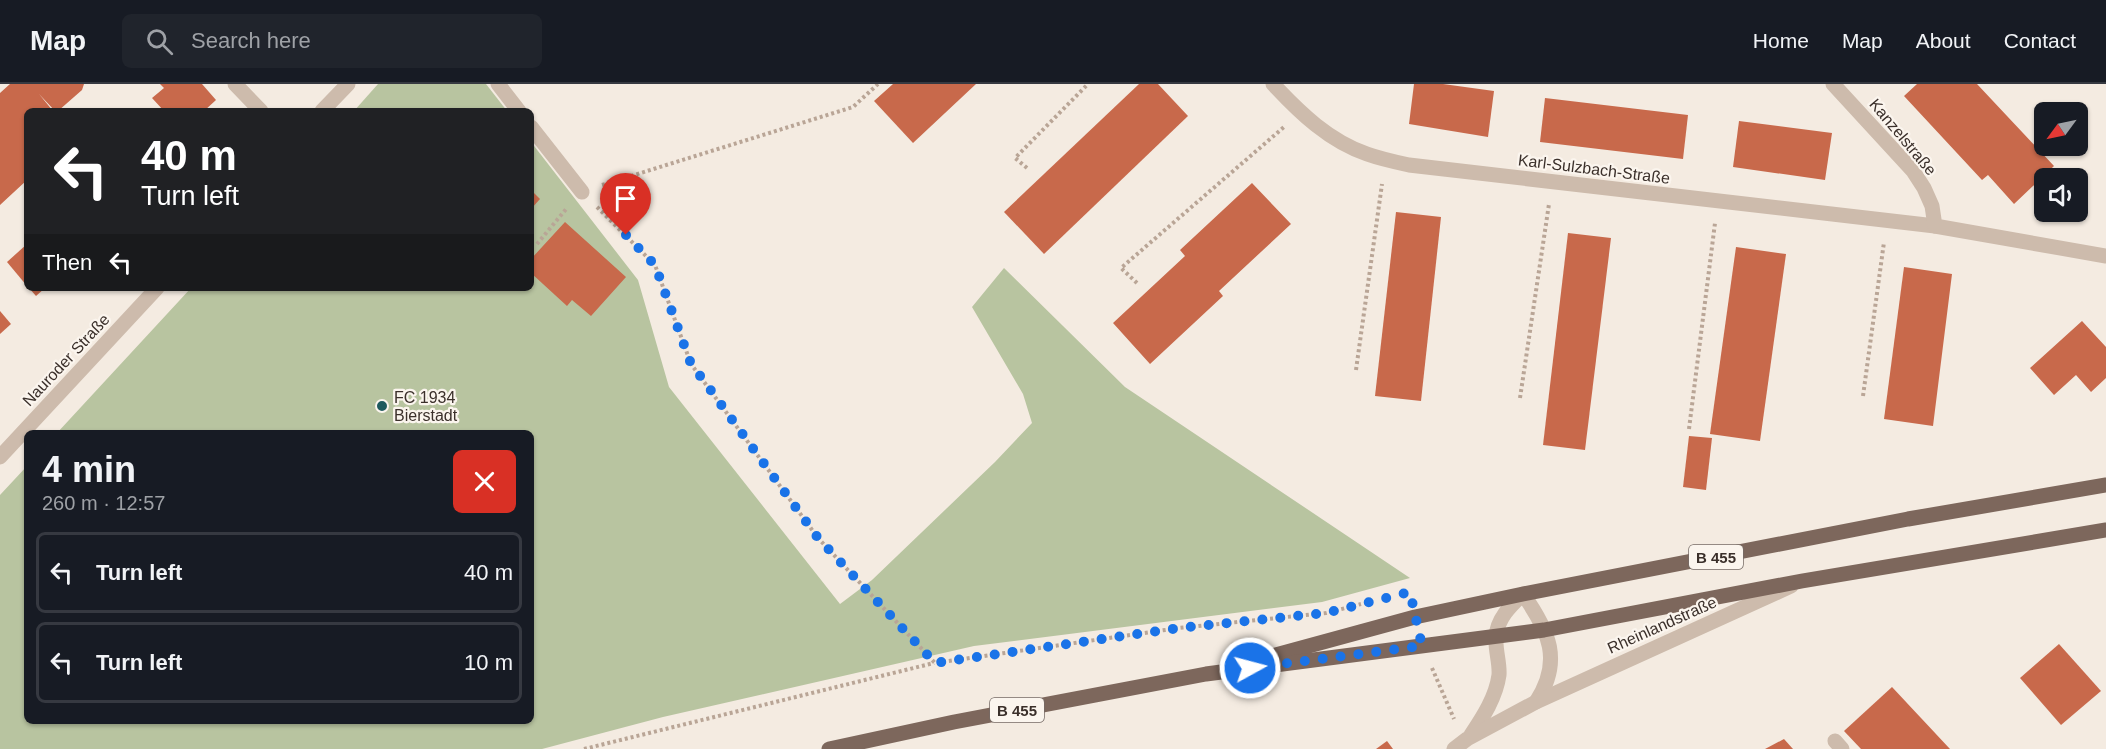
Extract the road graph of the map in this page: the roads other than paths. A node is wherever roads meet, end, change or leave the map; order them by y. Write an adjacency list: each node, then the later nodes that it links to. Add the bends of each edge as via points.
1 (235, 84): 6 (street)
2 (348, 84): 7 (street)
3 (498, 84): 8 (street)
4 (1273, 84): 11 (street, Karl-Sulzbach-Straße, via 1324,132 1366,154 1409,165)
5 (1833, 84): 11 (street, Kanzelstraße, via 1913,171 1928,197)
6 (258, 108)
7 (325, 108)
8 (517, 108)
9 (534, 131): 10 (street)
10 (582, 192)
11 (1935, 226): 12 (street)
12 (2106, 256)
13 (155, 291): 14 (street, Nauroder Straße)
14 (25, 430)
15 (24, 431): 16 (street, Nauroder Straße)
16 (0, 457)
17 (2106, 485): 20 (main road, B 455)
18 (2106, 530): 19 (main road, B 455)
19 (1802, 581): 21 (main road, B 455); 24 (street, Rheinlandstraße)
20 (1523, 594): 21 (street); 22 (street, Rheinlandstraße, via 1505,613); 23 (main road, B 455, via 1415,617)
21 (1544, 630): 22 (main road, B 455); 24 (street, via 1552,666)
22 (1496, 637): 23 (main road, B 455); 25 (street, Rheinlandstraße, via 1499,675 1489,707)
23 (1206, 674): 26 (main road, B 455)
24 (1536, 702): 25 (street, Rheinlandstraße)
25 (1467, 739): 27 (street, Rheinlandstraße)
26 (829, 749)
27 (1454, 749)

